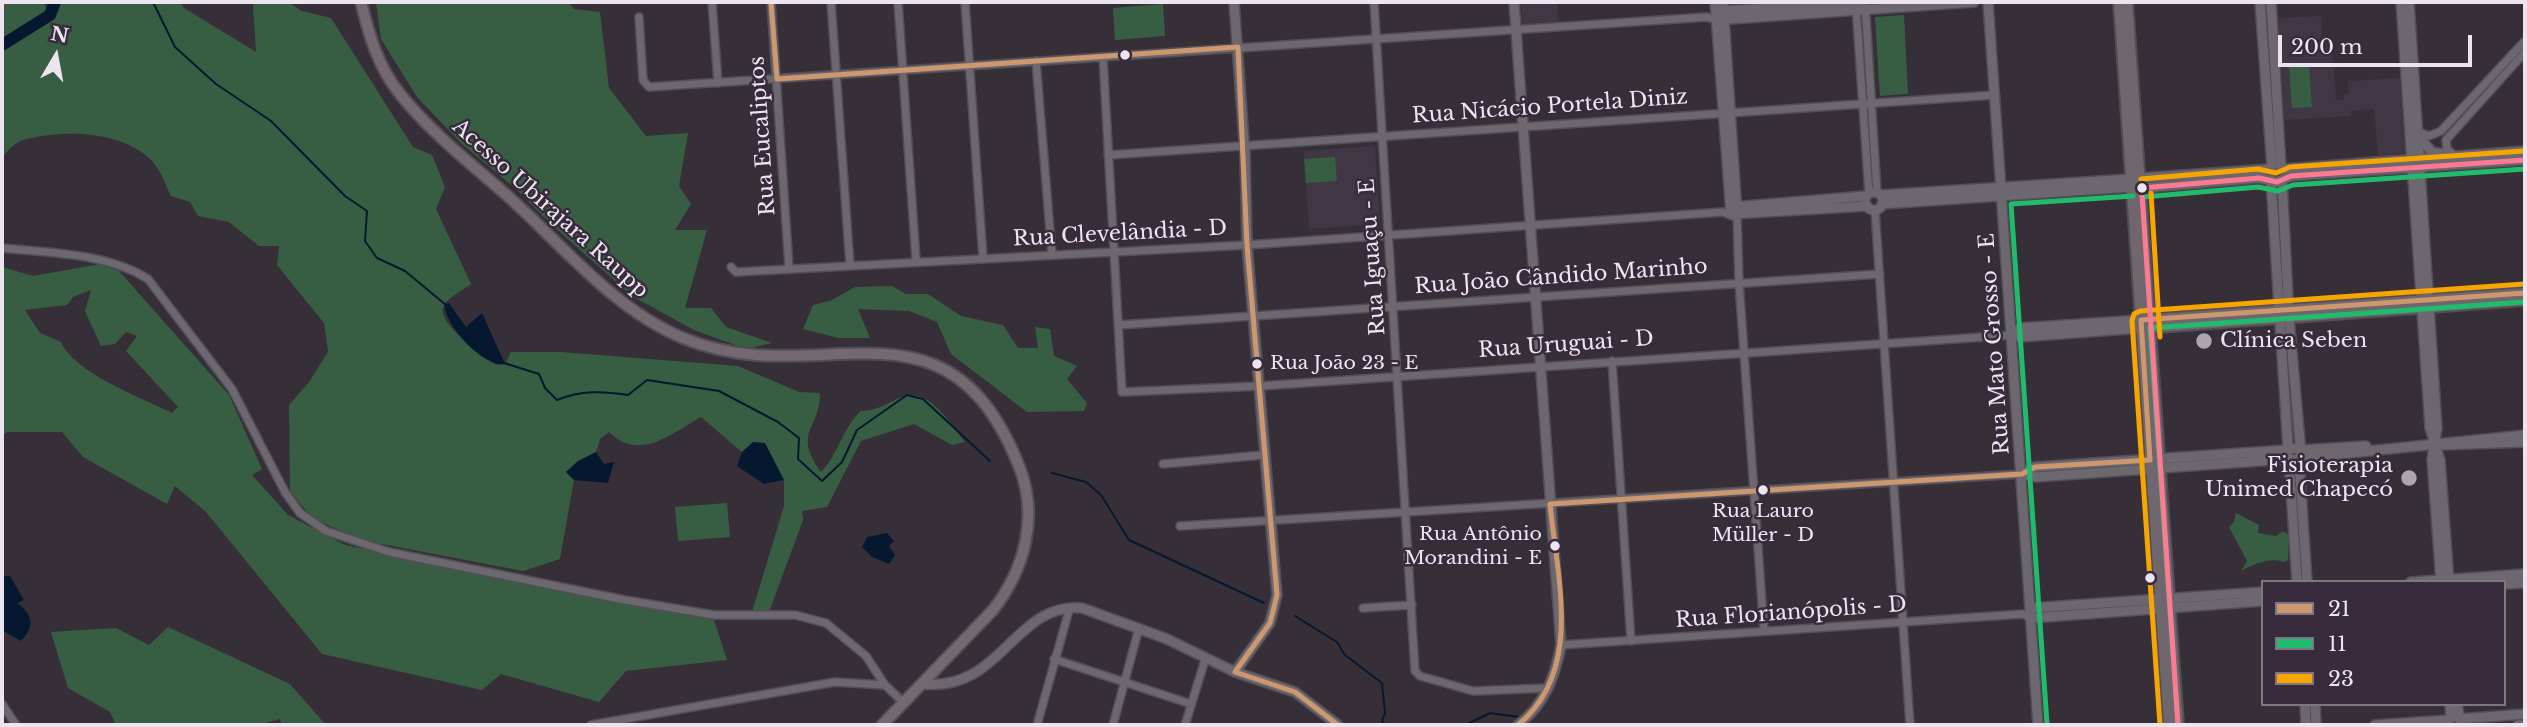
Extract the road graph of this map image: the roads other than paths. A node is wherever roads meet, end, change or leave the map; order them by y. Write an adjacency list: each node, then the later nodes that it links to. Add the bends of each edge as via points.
1 (361, 2): 125 (highway, Acesso Ubirajara Raupp, via 380,64 399,93 435,132 637,313 682,338 748,356 882,354 919,358 965,380 984,402 1010,443 1023,475 1029,518 1024,554 1005,594)
2 (712, 2): 33 (street)
3 (771, 2): 32 (street, Rua Eucaliptos)
4 (831, 2): 31 (street)
5 (898, 2): 30 (street)
6 (965, 2): 29 (street)
7 (1234, 2): 25 (street)
8 (1374, 2): 23 (street, Rua Iguaçu - E)
9 (1514, 2): 22 (street)
10 (1715, 2): 20 (street)
11 (1974, 2): 19 (street)
12 (1988, 2): 34 (street, Rua Mato Grosso - E)
13 (2119, 2): 51 (main road)
14 (2127, 2): 51 (main road)
15 (2260, 2): 50 (street)
16 (2271, 2): 50 (street)
17 (2401, 2): 49 (street)
18 (2409, 2): 40 (street)
19 (1859, 4): 20 (street); 35 (street); 36 (street)
20 (1718, 13): 22 (street); 37 (street)
21 (639, 17): 33 (street, via 643,80 649,87)
22 (1516, 28): 23 (street); 38 (street)
23 (1377, 38): 25 (street); 41 (street, Rua Iguaçu - E)
24 (2525, 41): 39 (street, via 2490,75)
25 (1238, 47): 27 (street); 44 (street)
26 (2525, 52): 39 (street)
27 (1103, 57): 28 (street); 46 (street)
28 (1036, 61): 29 (street); 60 (street)
29 (971, 65): 30 (street); 61 (street)
30 (903, 70): 31 (street); 62 (street)
31 (837, 75): 32 (street); 63 (street)
32 (777, 79): 33 (street); 65 (street, Rua Eucaliptos)
33 (718, 83)
34 (1995, 95): 35 (street, Rua Nicácio Portela Diniz); 52 (street, Rua Mato Grosso - E)
35 (1871, 103): 36 (street, Rua Nicácio Portela Diniz); 43 (street)
36 (1862, 104): 37 (street, Rua Nicácio Portela Diniz); 42 (street)
37 (1726, 113): 38 (street, Rua Nicácio Portela Diniz); 54 (street)
38 (1523, 127): 41 (street, Rua Nicácio Portela Diniz); 55 (street)
39 (2449, 129): 40 (street, via 2432,136); 47 (street, via 2445,144)
40 (2417, 131): 47 (street, via 2432,152); 49 (street)
41 (1383, 136): 44 (street, Rua Nicácio Portela Diniz); 56 (street, Rua Iguaçu - E)
42 (1865, 141): 43 (street); 53 (street)
43 (1874, 141): 53 (street)
44 (1244, 146): 46 (street, Rua Nicácio Portela Diniz); 57 (street)
45 (2525, 151): 47 (street, Rua Clevelândia - D)
46 (1108, 155): 59 (street)
47 (2455, 156): 49 (street, Rua Clevelândia - D)
48 (2525, 160): 49 (street, Rua Clevelândia - D)
49 (2415, 163): 50 (street, Rua Clevelândia - D); 71 (street)
50 (2277, 174): 51 (street, Rua Clevelândia - D); 73 (street)
51 (2136, 183): 52 (street, Rua Clevelândia - D); 75 (main road)
52 (2002, 192): 53 (street, Rua Clevelândia - D); 77 (street, Rua Mato Grosso - E)
53 (1874, 200): 54 (street, Rua Clevelândia - D); 66 (street)
54 (1732, 212): 55 (street, Rua Clevelândia - D); 67 (street)
55 (1531, 224): 56 (street, Rua Clevelândia - D); 69 (street)
56 (1389, 233): 57 (street, Rua Clevelândia - D); 72 (street, Rua Iguaçu - E)
57 (1247, 245): 59 (street, Rua Clevelândia - D); 74 (street)
58 (2, 248): 127 (street, via 108,261 148,279 232,389 285,492 300,513 326,531 389,552 637,603 714,615 795,615 826,622 866,656)
59 (1116, 251): 60 (street, Rua Clevelândia - D); 76 (street)
60 (1052, 255): 61 (street, Rua Clevelândia - D)
61 (984, 258): 62 (street, Rua Clevelândia - D)
62 (916, 260): 63 (street, Rua Clevelândia - D)
63 (850, 265): 65 (street, Rua Clevelândia - D)
64 (731, 267): 65 (street, Rua Clevelândia - D, via 736,272)
65 (789, 268)
66 (1880, 274): 67 (street, Rua João Cândido Marinho); 78 (street)
67 (1739, 283): 69 (street, Rua João Cândido Marinho); 79 (street)
68 (2525, 293): 71 (main road, Rua Uruguai - D)
69 (1535, 296): 72 (street, Rua João Cândido Marinho); 81 (street)
70 (2525, 300): 71 (main road, Rua Uruguai - D)
71 (2425, 304): 73 (main road, Rua Uruguai - D); 87 (street)
72 (1394, 306): 74 (street, Rua João Cândido Marinho); 82 (street, Rua Iguaçu - E)
73 (2284, 314): 75 (main road, Rua Uruguai - D); 88 (street)
74 (1254, 315): 76 (street, Rua João Cândido Marinho); 83 (street)
75 (2145, 324): 77 (street, Rua Uruguai - D); 91 (main road)
76 (1119, 325): 83 (street, Rua Uruguai - D, via 1122,392)
77 (2013, 335): 78 (street, Rua Uruguai - D); 92 (street, Rua Mato Grosso - E)
78 (1884, 344): 79 (street, Rua Uruguai - D); 93 (street)
79 (1744, 353): 80 (street, Rua Uruguai - D); 94 (street)
80 (1612, 362): 81 (street, Rua Uruguai - D); 95 (street)
81 (1540, 366): 82 (street, Rua Uruguai - D); 96 (street)
82 (1398, 376): 83 (street, Rua Uruguai - D); 97 (street, Rua Iguaçu - E)
83 (1260, 386): 89 (street)
84 (2525, 435): 85 (street)
85 (2479, 442): 86 (street); 87 (street)
86 (2525, 442)
87 (2435, 444): 88 (street); 104 (street, via 2440,460)
88 (2294, 454): 91 (street); 99 (street)
89 (1263, 455): 90 (street); 98 (street)
90 (1163, 464)
91 (2155, 464): 92 (street, via 2035,467); 111 (main road)
92 (2022, 474): 93 (street); 115 (street, Rua Mato Grosso - E)
93 (1894, 482): 94 (street); 116 (street)
94 (1754, 491): 95 (street); 118 (street)
95 (1622, 499): 96 (street); 119 (street)
96 (1550, 504): 97 (street); 120 (street)
97 (1407, 513): 98 (street); 112 (street, Rua Iguaçu - E)
98 (1269, 522): 100 (street); 123 (street, via 1276,574 1274,611)
99 (2298, 522): 102 (street); 103 (street)
100 (1180, 526)
101 (2525, 574): 105 (street)
102 (2297, 580)
103 (2306, 580)
104 (2445, 580)
105 (2456, 580)
106 (2525, 583): 107 (street)
107 (2506, 584)
108 (2261, 592): 109 (street, Rua Florianópolis - D)
109 (2231, 599): 110 (street, Rua Florianópolis - D); 111 (street, Rua Florianópolis - D)
110 (2261, 601)
111 (2165, 603): 115 (street, Rua Florianópolis - D); 124 (main road)
112 (1412, 605): 114 (street); 128 (street, Rua Iguaçu - E, via 1417,674 1473,691)
113 (1070, 607): 117 (street); 121 (street); 125 (street, via 1043,615 974,676 941,685)
114 (1363, 608)
115 (2028, 613): 116 (street, Rua Florianópolis - D); 145 (street, Rua Mato Grosso - E)
116 (1903, 623): 118 (street, Rua Florianópolis - D); 144 (street)
117 (1139, 628): 122 (street); 126 (street)
118 (1764, 631): 119 (street, Rua Florianópolis - D)
119 (1631, 640): 120 (street, Rua Florianópolis - D)
120 (1561, 645): 128 (street)
121 (1054, 659): 126 (street); 139 (street)
122 (1205, 660): 123 (street); 131 (street)
123 (1235, 671): 142 (street, via 1295,692)
124 (2170, 675): 146 (main road); 147 (main road)
125 (923, 684): 129 (highway, Acesso Ubirajara Raupp)
126 (1125, 684): 131 (street); 140 (street)
127 (885, 685): 129 (street); 137 (street, via 805,685)
128 (1549, 688): 143 (street)
129 (904, 703): 138 (highway, Acesso Ubirajara Raupp)
130 (2, 704): 136 (street)
131 (1191, 704): 141 (street)
132 (2305, 706): 148 (street)
133 (2315, 706): 149 (street)
134 (2525, 714): 135 (street)
135 (2454, 721): 151 (street)
136 (16, 725)
137 (591, 725)
138 (882, 725)
139 (1037, 725)
140 (1113, 725)
141 (1185, 725)
142 (1338, 725)
143 (1518, 725)
144 (1910, 725)
145 (2038, 725)
146 (2169, 725)
147 (2178, 725)
148 (2306, 725)
149 (2316, 725)
150 (2375, 725): 151 (street)
151 (2386, 725)
152 (2518, 725): 153 (street)
153 (2525, 725)

